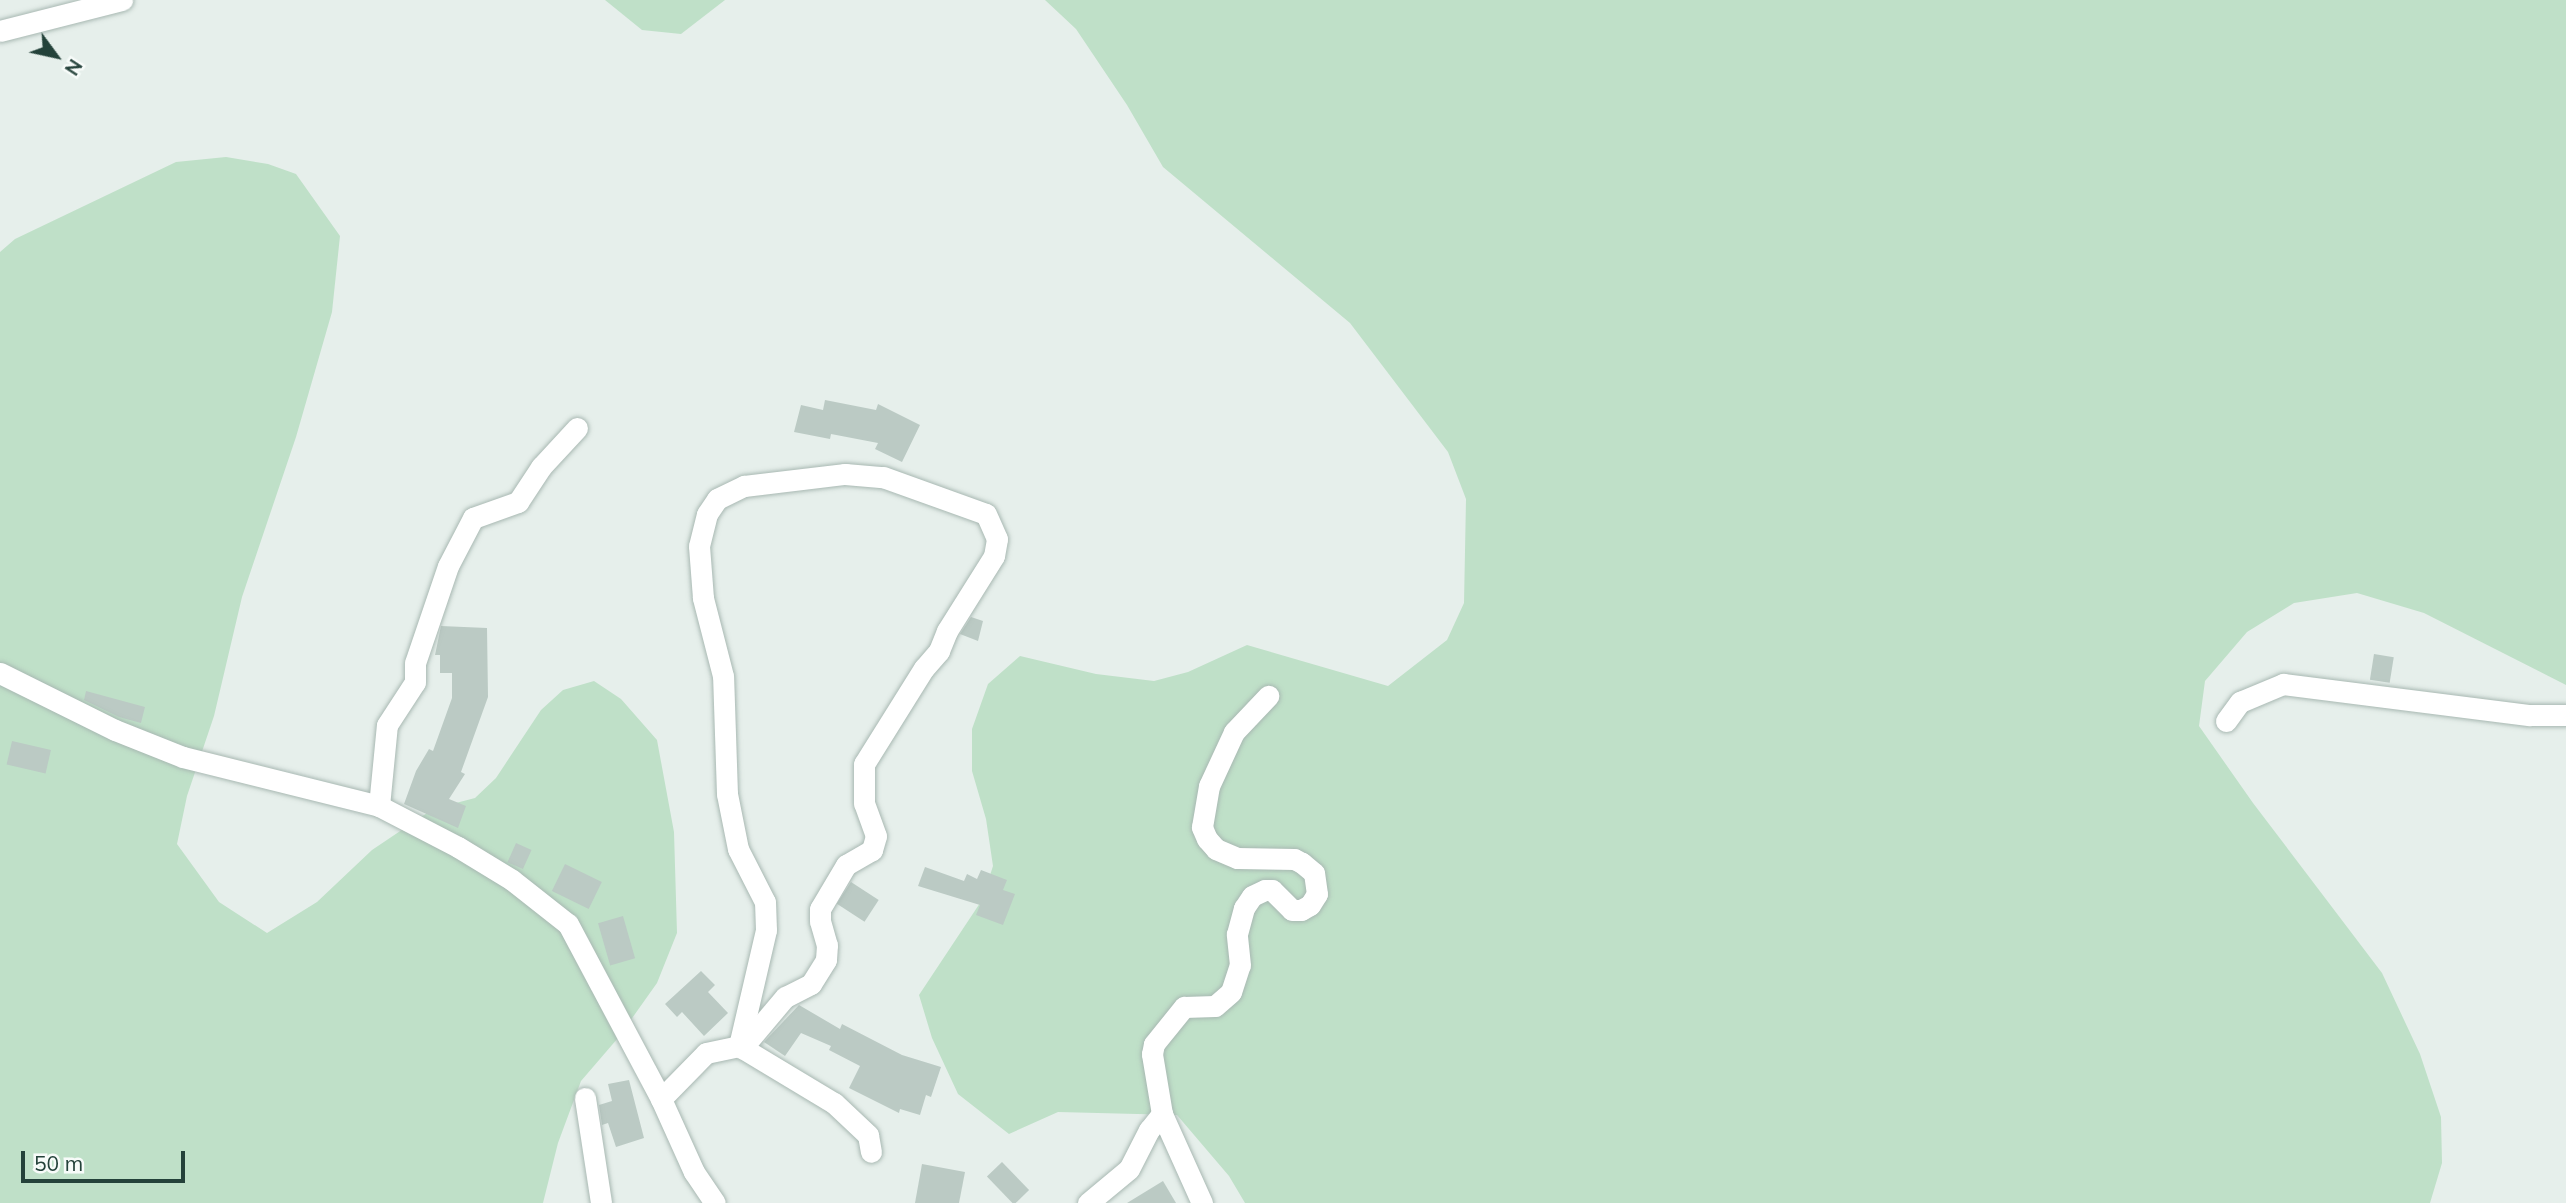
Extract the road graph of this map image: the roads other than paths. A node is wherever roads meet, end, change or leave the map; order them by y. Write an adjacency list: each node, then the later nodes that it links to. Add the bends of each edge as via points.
1 (122, 0): 2 (street)
2 (0, 31)
3 (576, 428): 8 (street, via 518,502 473,518 454,554 415,663 415,682 387,725)
4 (0, 673): 8 (street, via 115,730 183,757)
5 (1268, 696): 12 (street, via 1234,732 1209,786 1202,827 1216,849 1237,858 1302,863 1314,873 1317,894 1301,910 1292,910 1272,890 1252,896 1237,933 1240,965 1231,992 1215,1006 1184,1007 1154,1044)
6 (2566, 715): 7 (street, via 2530,715 2283,684 2240,702)
7 (2226, 721)
8 (379, 806): 11 (street, via 512,880 568,924)
9 (740, 1047): 9 (street, via 785,997 811,984 826,960 820,909 846,865 872,850 876,836 864,803 864,764 924,668 939,652 994,556 997,540 986,514 883,477 845,474 744,486 717,499 707,514 699,546 704,598 723,676 727,794 738,849 765,902 767,917); 11 (street, via 706,1053); 13 (street, via 842,1109 868,1135)
10 (585, 1098): 14 (street)
11 (661, 1099): 15 (street, via 694,1172)
12 (1163, 1114): 16 (street, via 1129,1169); 17 (street)
13 (871, 1152)
14 (601, 1203)
15 (715, 1203)
16 (1088, 1203)
17 (1202, 1203)

